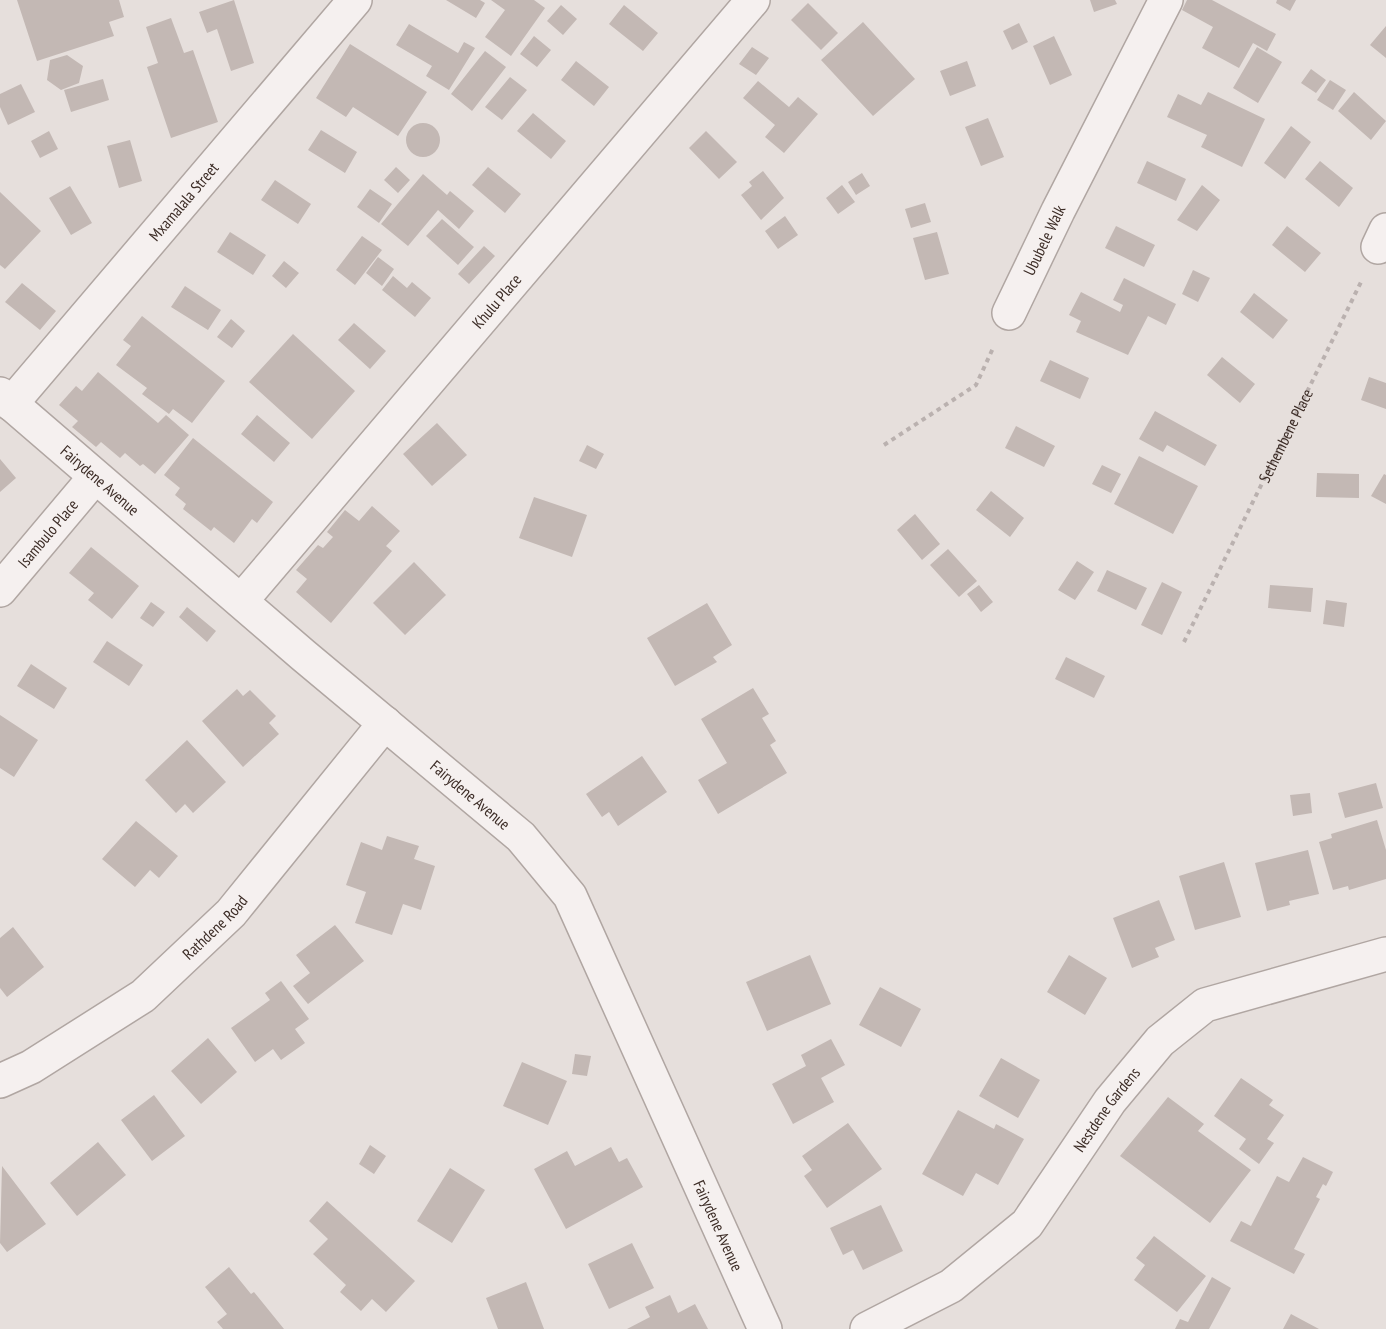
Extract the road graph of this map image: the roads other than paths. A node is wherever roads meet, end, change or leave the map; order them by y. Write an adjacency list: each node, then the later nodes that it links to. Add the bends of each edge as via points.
1 (356, 0): 5 (street, Mxamalala Street)
2 (753, 0): 8 (street, Khulu Place)
3 (1166, 0): 4 (street, Ububele Walk)
4 (1010, 313)
5 (5, 399): 6 (street, Fairydene Avenue)
6 (95, 477): 7 (street, Isambulo Place); 8 (street, Fairydene Avenue)
7 (0, 590)
8 (241, 601): 9 (street, Fairydene Avenue)
9 (385, 723): 11 (street, Rathdene Road, via 231,913 143,996 32,1067); 12 (street, Fairydene Avenue, via 521,837 570,896)
10 (1386, 954): 13 (street, Nestdene Gardens, via 1205,1005 1161,1041 1110,1101 1027,1224 951,1286)
11 (0, 1081)
12 (765, 1329)
13 (867, 1329)

